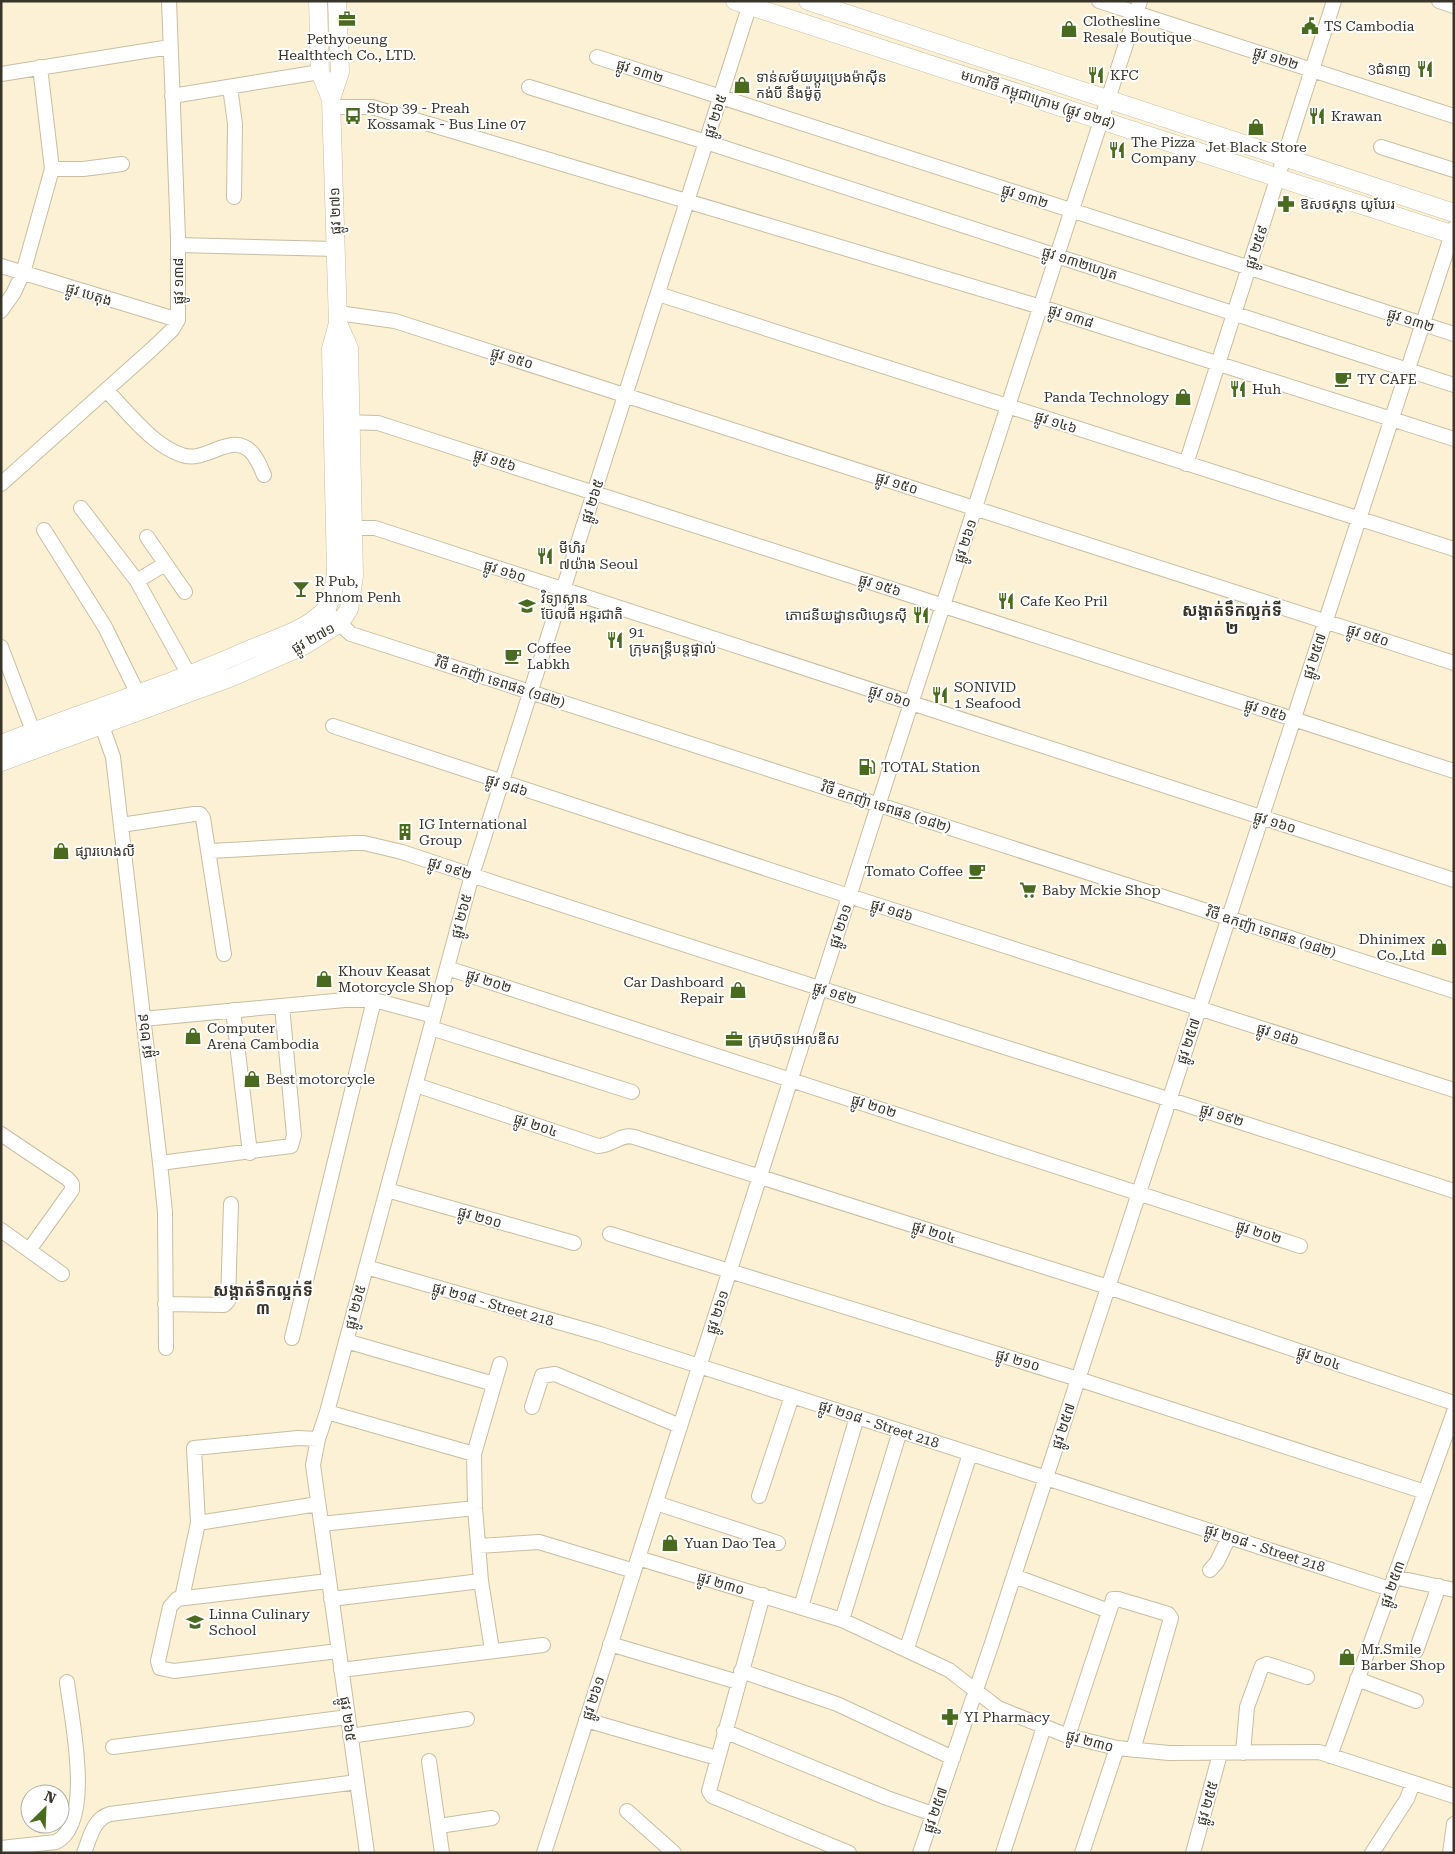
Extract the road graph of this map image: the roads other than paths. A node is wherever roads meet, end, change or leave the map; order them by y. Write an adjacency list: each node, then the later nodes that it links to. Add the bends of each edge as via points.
1 (169, 1): 11 (street, ផ្លូវ ១៣៨)
2 (318, 1): 15 (main road, ផ្លូវ ២៧១)
3 (337, 1): 22 (main road, ផ្លូវ ២៧១, via 340,72)
4 (808, 1): 21 (main road, មហាវិថី កម្ពុជាក្រោម (ផ្លូវ ១២៨))
5 (1099, 1): 10 (street, ផ្លូវ ១២២)
6 (1334, 1): 14 (street, ផ្លូវ ២៥៩)
7 (1439, 1): 9 (street)
8 (746, 3): 20 (street, ផ្លូវ ២៦៥); 24 (main road, មហាវិថី កម្ពុជាក្រោម (ផ្លូវ ១២៨))
9 (1454, 6)
10 (1138, 7): 14 (street, ផ្លូវ ១២២); 21 (street, ផ្លូវ ២៦១)
11 (170, 47): 13 (street); 19 (street, ផ្លូវ ១៣៨)
12 (598, 57): 20 (street, ផ្លូវ ១៣២)
13 (40, 67): 16 (street); 29 (street)
14 (1312, 70): 23 (street, ផ្លូវ ១២២); 27 (street, ផ្លូវ ២៥៩)
15 (320, 72): 18 (street); 22 (main road, ផ្លូវ ២៧១)
16 (1, 74)
17 (529, 86): 25 (street, ផ្លូវ ១៣២ហ្សេត)
18 (230, 87): 19 (street); 32 (street, via 235,124)
19 (172, 96): 37 (street, ផ្លូវ ១៣៨)
20 (721, 97): 25 (street, ផ្លូវ ២៦៥); 34 (street, ផ្លូវ ១៣២)
21 (1109, 100): 24 (street, ផ្លូវ ២៦១); 27 (main road, មហាវិថី កម្ពុជាក្រោម (ផ្លូវ ១២៨))
22 (331, 103): 33 (street, ផ្លូវ ១៣៨, via 372,107); 38 (main road, ផ្លូវ ២៧១)
23 (1454, 116)
24 (1102, 120): 31 (main road, មហាវិថី កម្ពុជាក្រោម (ផ្លូវ ១២៨)); 34 (street, ផ្លូវ ២៦១)
25 (706, 142): 33 (street, ផ្លូវ ២៦៥); 39 (street, ផ្លូវ ១៣២ហ្សេត)
26 (1381, 147): 30 (street)
27 (1284, 157): 31 (street, ផ្លូវ ២៥៩); 35 (main road, មហាវិថី កម្ពុជាក្រោម (ផ្លូវ ១២៨))
28 (122, 164): 29 (street)
29 (52, 169): 42 (street)
30 (1454, 170)
31 (1278, 178): 36 (main road, មហាវិថី កម្ពុជាក្រោម (ផ្លូវ ១២៨)); 41 (street, ផ្លូវ ២៥៩)
32 (234, 197)
33 (687, 200): 43 (street, ផ្លូវ ២៦៥); 44 (street, ផ្លូវ ១៣៨)
34 (1073, 211): 39 (street, ផ្លូវ ២៦១); 41 (street, ផ្លូវ ១៣២)
35 (1454, 213)
36 (1453, 233): 49 (street, ផ្លូវ ២៥៧)
37 (178, 245): 38 (street); 48 (street, ផ្លូវ ១៣៨)
38 (336, 249): 47 (main road, ផ្លូវ ២៧១)
39 (1058, 256): 44 (street, ផ្លូវ ២៦១); 46 (street, ផ្លូវ ១៣២ហ្សេត)
40 (1, 266): 42 (street, ផ្លូវ បេតុង)
41 (1249, 269): 46 (street, ផ្លូវ ២៥៩); 49 (street, ផ្លូវ ១៣២)
42 (23, 273): 45 (street); 48 (street, ផ្លូវ បេតុង)
43 (658, 294): 55 (street, ផ្លូវ ២៦៥); 56 (street, ផ្លូវ ១៤៦)
44 (1042, 307): 51 (street, ផ្លូវ ១៣៨); 56 (street, ផ្លូវ ២៦១)
45 (1, 311)
46 (1234, 313): 51 (street, ផ្លូវ ២៥៩); 52 (street, ផ្លូវ ១៣២ហ្សេត)
47 (338, 318): 55 (street, ផ្លូវ ១៥០, via 395,321); 58 (main road, ផ្លូវ ២៧១, via 331,348); 59 (main road, ផ្លូវ ២៧១, via 349,348)
48 (178, 320): 54 (street, ផ្លូវ ១៣៨, via 172,330)
49 (1423, 324): 50 (street, ផ្លូវ ១៣២); 52 (street, ផ្លូវ ២៥៧)
50 (1454, 334)
51 (1218, 364): 57 (street, ផ្លូវ ១៣៨); 61 (street, ផ្លូវ ២៥៩)
52 (1408, 370): 53 (street, ផ្លូវ ១៣២ហ្សេត); 57 (street, ផ្លូវ ២៥៧)
53 (1454, 385)
54 (106, 390): 62 (street, via 169,450 198,458 227,444 240,445 253,454); 63 (street, ផ្លូវ ១៣៨)
55 (626, 395): 64 (street, ផ្លូវ ២៦៥); 66 (street, ផ្លូវ ១៥០)
56 (1009, 407): 61 (street, ផ្លូវ ១៤៦); 66 (street, ផ្លូវ ២៦១)
57 (1391, 419): 60 (street, ផ្លូវ ១៣៨); 67 (street, ផ្លូវ ២៥៧)
58 (333, 422): 59 (street, ផ្លូវ ១៥៦); 77 (main road, ផ្លូវ ២៧១, via 336,573 333,595)
59 (352, 422): 64 (street, ផ្លូវ ១៥៦, via 378,423); 68 (main road, ផ្លូវ ២៧១)
60 (1454, 439)
61 (1186, 464): 67 (street, ផ្លូវ ១៤៦)
62 (264, 475)
63 (1, 484)
64 (594, 492): 74 (street, ផ្លូវ ២៦៥); 76 (street, ផ្លូវ ១៥៦)
65 (81, 508): 73 (street)
66 (976, 508): 76 (street, ផ្លូវ ២៦១); 78 (street, ផ្លូវ ១៥០)
67 (1359, 519): 71 (street, ផ្លូវ ១៤៦); 78 (street, ផ្លូវ ២៥៧)
68 (354, 528): 74 (street, ផ្លូវ ១៦០, via 375,528); 79 (main road, ផ្លូវ ២៧១, via 352,599)
69 (44, 530): 84 (street, via 105,627)
70 (147, 538): 72 (street)
71 (1454, 549)
72 (165, 564): 73 (street); 75 (street)
73 (137, 581): 82 (street)
74 (563, 590): 83 (street, ផ្លូវ ២៦៥); 85 (street, ផ្លូវ ១៦០)
75 (185, 592)
76 (944, 606): 85 (street, ផ្លូវ ២៦១); 86 (street, ផ្លូវ ១៥៦)
77 (325, 610): 79 (street, វិថី ឧកញ៉ា ទេពផន (១៨២)); 82 (main road, ផ្លូវ ២៧១, via 311,623)
78 (1326, 621): 81 (street, ផ្លូវ ១៥០); 86 (street, ផ្លូវ ២៥៧)
79 (340, 623): 82 (main road, ផ្លូវ ២៧១, via 305,645); 83 (street, វិថី ឧកញ៉ា ទេពផន (១៨២), via 351,634)
80 (1, 647): 89 (street)
81 (1454, 662)
82 (193, 682): 84 (main road, ផ្លូវ ២៧១); 87 (main road, ផ្លូវ ២៧១)
83 (531, 692): 93 (street, ផ្លូវ ២៦៥); 94 (street, វិថី ឧកញ៉ា ទេពផន (១៨២))
84 (138, 694): 89 (main road, ផ្លូវ ២៧១)
85 (912, 704): 94 (street, ផ្លូវ ២៦១); 95 (street, ផ្លូវ ១៦០)
86 (1294, 719): 92 (street, ផ្លូវ ១៥៦); 95 (street, ផ្លូវ ២៥៧)
87 (102, 726): 91 (main road, ផ្លូវ ២៧១); 96 (street, ផ្លូវ ២៦៩, via 113,756)
88 (333, 726): 93 (street, ផ្លូវ ១៨៦)
89 (33, 731): 90 (main road, ផ្លូវ ២៧១)
90 (1, 744)
91 (1, 762)
92 (1454, 771)
93 (502, 783): 98 (street, ផ្លូវ ២៦៥); 100 (street, ផ្លូវ ១៨៦)
94 (879, 805): 100 (street, ផ្លូវ ២៦១); 101 (street, វិថី ឧកញ៉ា ទេពផន (១៨២))
95 (1262, 818): 99 (street, ផ្លូវ ១៦០); 101 (street, ផ្លូវ ២៥៧)
96 (121, 825): 97 (street, via 200,814); 110 (street, ផ្លូវ ២៦៩)
97 (210, 851): 98 (street, ផ្លូវ ១៩២, via 364,843); 102 (street)
98 (472, 875): 103 (street, ផ្លូវ ២៦៥); 104 (street, ផ្លូវ ១៩២)
99 (1454, 880)
100 (850, 896): 104 (street, ផ្លូវ ២៦១); 108 (street, ផ្លូវ ១៨៦)
101 (1229, 918): 105 (street, វិថី ឧកញ៉ា ទេពផន (១៨២)); 108 (street, ផ្លូវ ២៥៧)
102 (224, 954)
103 (447, 968): 111 (street, ផ្លូវ ២៦៥); 112 (street, ផ្លូវ ២០២)
104 (820, 988): 112 (street, ផ្លូវ ២៦១); 116 (street, ផ្លូវ ១៩២)
105 (1454, 991)
106 (374, 1000): 107 (street); 111 (street); 135 (street)
107 (282, 1006): 109 (street); 118 (street, via 293,1143 283,1149)
108 (1199, 1009): 114 (street, ផ្លូវ ១៨៦); 116 (street, ផ្លូវ ២៥៧)
109 (233, 1010): 110 (street); 118 (street)
110 (143, 1019): 119 (street, ផ្លូវ ២៦៩)
111 (433, 1022): 113 (street, ផ្លូវ ២៦៥); 115 (street)
112 (791, 1079): 120 (street, ផ្លូវ ២៦១); 123 (street, ផ្លូវ ២០២)
113 (416, 1085): 120 (street, ផ្លូវ ២០៤, via 598,1146 609,1146 629,1135); 121 (street, ផ្លូវ ២៦៥)
114 (1454, 1090)
115 (632, 1092)
116 (1170, 1098): 122 (street, ផ្លូវ ១៩២); 123 (street, ផ្លូវ ២៥៧)
117 (1, 1134): 129 (street, via 72,1184 72,1190)
118 (250, 1153): 119 (street)
119 (160, 1163): 134 (street, ផ្លូវ ២៦៩, via 165,1212)
120 (760, 1177): 131 (street, ផ្លូវ ២៦១); 133 (street, ផ្លូវ ២០៤)
121 (387, 1190): 127 (street, ផ្លូវ ២១០); 130 (street, ផ្លូវ ២៦៥)
122 (1454, 1191)
123 (1139, 1192): 128 (street, ផ្លូវ ២០២); 133 (street, ផ្លូវ ២៥៧)
124 (231, 1204): 134 (street, via 228,1301 224,1305)
125 (1, 1230): 129 (street)
126 (610, 1234): 131 (street, ផ្លូវ ២១០)
127 (574, 1243)
128 (1300, 1246)
129 (29, 1250): 132 (street)
130 (366, 1267): 136 (street, ផ្លូវ ២៦៥); 139 (street, ផ្លូវ ២១៨ - Street 218)
131 (730, 1271): 139 (street, ផ្លូវ ២៦១); 140 (street, ផ្លូវ ២១០)
132 (62, 1274)
133 (1108, 1287): 140 (street, ផ្លូវ ២៥៧); 143 (street, ផ្លូវ ២០៤)
134 (165, 1304): 137 (street, ផ្លូវ ២៦៩)
135 (292, 1338)
136 (346, 1341): 141 (street); 145 (street, ផ្លូវ ២៦៥)
137 (166, 1348)
138 (500, 1364): 141 (street)
139 (699, 1366): 142 (street, ផ្លូវ ២១៨ - Street 218); 148 (street, ផ្លូវ ២៦១)
140 (1078, 1379): 154 (street, ផ្លូវ ២៥៧); 155 (street, ផ្លូវ ២១០)
141 (494, 1384): 152 (street)
142 (792, 1396): 147 (street, ផ្លូវ ២១៨ - Street 218); 156 (street)
143 (1454, 1404)
144 (532, 1406): 148 (street, via 542,1376 555,1374)
145 (327, 1412): 151 (street, ផ្លូវ ២៦៥); 152 (street)
146 (1454, 1412): 150 (street, ផ្លូវ ២៥៣)
147 (857, 1417): 149 (street, ផ្លូវ ២១៨ - Street 218); 176 (street)
148 (680, 1426): 157 (street, ផ្លូវ ២៦១)
149 (900, 1431): 153 (street, ផ្លូវ ២១៨ - Street 218); 178 (street)
150 (1450, 1433): 155 (street, ផ្លូវ ២៥៣)
151 (318, 1439): 158 (street, ផ្លូវ ២៦៥, via 312,1465); 160 (street, via 194,1448)
152 (474, 1454): 159 (street)
153 (970, 1454): 154 (street, ផ្លូវ ២១៨ - Street 218); 181 (street)
154 (1046, 1478): 162 (street, ផ្លូវ ២១៨ - Street 218); 167 (street, ផ្លូវ ២៥៧)
155 (1425, 1492): 170 (street, ផ្លូវ ២៥៣)
156 (759, 1496)
157 (656, 1503): 163 (street); 165 (street, ផ្លូវ ២៦១)
158 (318, 1504): 160 (street); 161 (street, ផ្លូវ ២៦៥)
159 (475, 1508): 161 (street); 164 (street)
160 (198, 1523): 174 (street)
161 (321, 1524): 168 (street, ផ្លូវ ២៦៥)
162 (1230, 1537): 166 (street); 170 (street, ផ្លូវ ២១៨ - Street 218)
163 (778, 1543)
164 (478, 1546): 165 (street, ផ្លូវ ២៣០, via 539,1542); 169 (street)
165 (636, 1564): 173 (street, ផ្លូវ ២៣០); 179 (street, ផ្លូវ ២៦១)
166 (1210, 1570)
167 (1014, 1576): 177 (street); 190 (street, ផ្លូវ ២៥៧)
168 (328, 1581): 174 (street); 175 (street, ផ្លូវ ២៦៥)
169 (481, 1581): 175 (street); 182 (street)
170 (1392, 1583): 171 (street, ផ្លូវ ២១៨ - Street 218); 188 (street, ផ្លូវ ២៥៣)
171 (1439, 1586): 172 (street, ផ្លូវ ២១៨ - Street 218); 184 (street)
172 (1454, 1590)
173 (763, 1595): 176 (street, ផ្លូវ ២៣០); 186 (street)
174 (182, 1598): 183 (street, via 170,1607 160,1649 160,1668 174,1671)
175 (331, 1599): 183 (street, ផ្លូវ ២៦៥)
176 (801, 1607): 178 (street, ផ្លូវ ២៣០)
177 (1109, 1611): 198 (street); 201 (street, via 1113,1599 1118,1599 1168,1614 1171,1618)
178 (842, 1620): 181 (street, ផ្លូវ ២៣០)
179 (610, 1644): 186 (street); 194 (street, ផ្លូវ ២៦១)
180 (543, 1645): 182 (street)
181 (907, 1648): 190 (street, ផ្លូវ ២៣០, via 949,1670)
182 (492, 1650): 185 (street)
183 (338, 1651): 185 (street, ផ្លូវ ២៦៥)
184 (1416, 1651)
185 (341, 1670): 192 (street, ផ្លូវ ២៦៥)
186 (739, 1676): 196 (street); 206 (street, via 836,1704)
187 (1307, 1677): 202 (street, via 1267,1664 1262,1666 1247,1707)
188 (1357, 1679): 191 (street); 204 (street, ផ្លូវ ២៥៣)
189 (67, 1682): 215 (street, via 78,1754)
190 (976, 1691): 195 (street, ផ្លូវ ២៣០, via 998,1708); 206 (street, ផ្លូវ ២៥៧)
191 (1416, 1701)
192 (348, 1718): 197 (street, ផ្លូវ ២៦៥); 199 (street)
193 (467, 1719): 197 (street)
194 (586, 1720): 205 (street); 223 (street, ផ្លូវ ២៦១)
195 (1044, 1727): 198 (street, ផ្លូវ ២៣០); 226 (street)
196 (724, 1731): 205 (street); 212 (street)
197 (350, 1736): 208 (street, ផ្លូវ ២៦៥)
198 (1068, 1736): 200 (street, ផ្លូវ ២៣០)
199 (113, 1747)
200 (1117, 1748): 201 (street, ផ្លូវ ២៣០); 227 (street)
201 (1133, 1750): 203 (street, ផ្លូវ ២៣០)
202 (1243, 1752): 203 (street, ផ្លូវ ២៣០); 204 (street, ផ្លូវ ២៣០, via 1320,1752)
203 (1220, 1754): 228 (street, ផ្លូវ ២៥៥)
204 (1330, 1756): 209 (street, ផ្លូវ ២៣០)
205 (717, 1758): 219 (street, via 708,1787 712,1796)
206 (953, 1758): 212 (street, ផ្លូវ ២៥៧)
207 (429, 1761): 216 (street)
208 (357, 1782): 217 (street, via 103,1816); 221 (street, ផ្លូវ ២៦៥)
209 (1413, 1783): 210 (street, ផ្លូវ ២៣០); 229 (street, via 1408,1799)
210 (1454, 1796)
211 (627, 1811): 224 (street)
212 (933, 1814): 225 (street, ផ្លូវ ២៥៧)
213 (492, 1818): 216 (street)
214 (1454, 1824): 230 (street)
215 (72, 1826): 217 (street); 218 (street, via 56,1842)
216 (439, 1826): 222 (street)
217 (92, 1833): 220 (street)
218 (7, 1849)
219 (843, 1852)
220 (84, 1853)
221 (367, 1853)
222 (442, 1853)
223 (544, 1853)
224 (674, 1853)
225 (920, 1853)
226 (1002, 1853)
227 (1082, 1853)
228 (1192, 1853)
229 (1372, 1853)
230 (1450, 1853)

